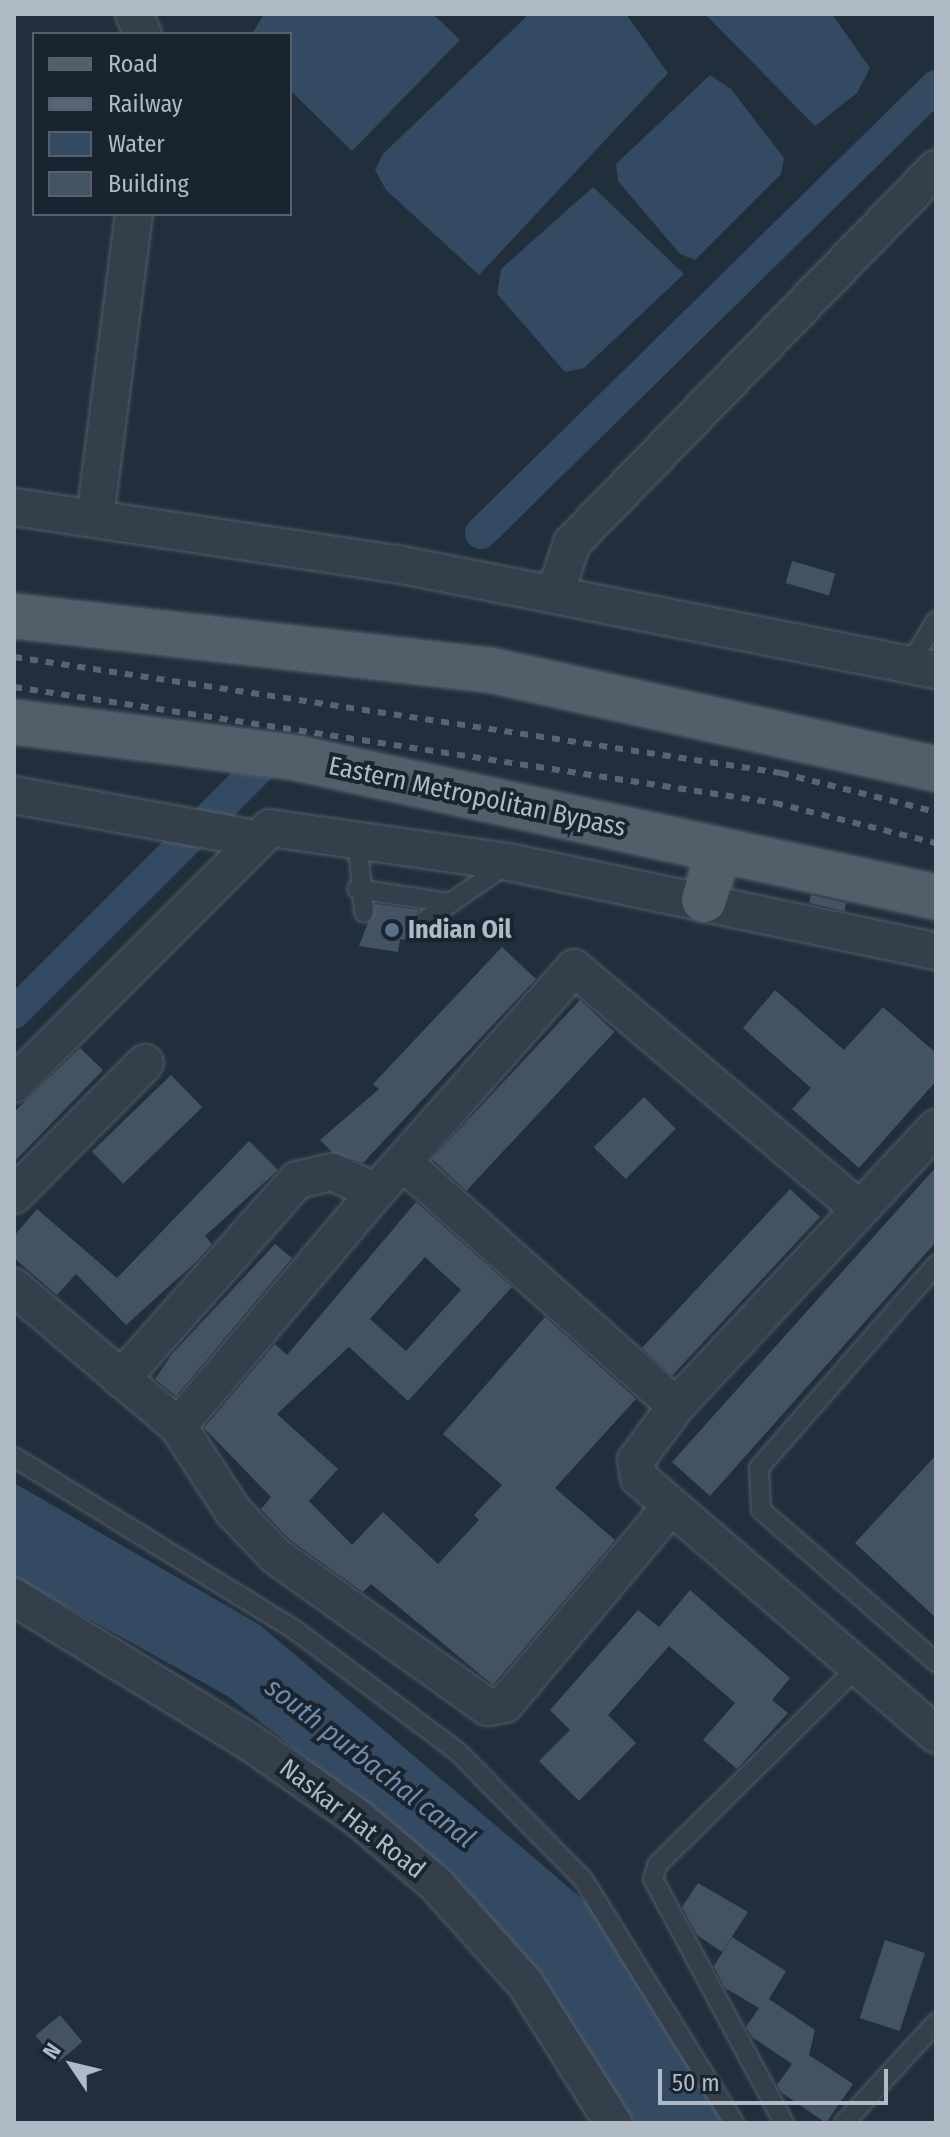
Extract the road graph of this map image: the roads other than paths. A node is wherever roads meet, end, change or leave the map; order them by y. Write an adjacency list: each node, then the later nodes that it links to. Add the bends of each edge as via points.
1 (936, 169): 5 (street, via 572,543)
2 (134, 216): 4 (street)
3 (14, 507): 4 (street)
4 (95, 518): 5 (street)
5 (555, 594): 8 (street)
6 (14, 616): 10 (main road, via 494,671)
7 (936, 621): 8 (lane)
8 (922, 667)
9 (14, 722): 14 (main road, Eastern Metropolitan Bypass, via 292,757)
10 (936, 769)
11 (14, 795): 12 (street)
12 (239, 834): 13 (street, via 287,826); 24 (street)
13 (357, 837): 15 (street); 16 (lane)
14 (719, 850): 17 (main road, Eastern Metropolitan Bypass); 18 (main road)
15 (509, 862): 18 (street); 19 (lane)
16 (357, 889): 19 (lane); 20 (lane)
17 (936, 897)
18 (704, 900): 22 (street)
19 (451, 903): 21 (lane)
20 (364, 913)
21 (424, 921)
22 (936, 951)
23 (145, 1063): 28 (street)
24 (14, 1084)
25 (936, 1128): 29 (street)
26 (403, 1162): 27 (street); 29 (street, via 574,968); 33 (street)
27 (376, 1192): 32 (street, via 332,1172 297,1180); 34 (street)
28 (14, 1195)
29 (859, 1209): 33 (street)
30 (936, 1265): 38 (lane, via 759,1468 761,1510)
31 (14, 1287): 32 (street)
32 (121, 1379): 34 (street)
33 (676, 1406): 36 (street, via 636,1460 639,1478)
34 (178, 1426): 36 (street, via 249,1532 488,1707 505,1704)
35 (14, 1457): 43 (lane, via 295,1630 457,1751 583,1879)
36 (671, 1506): 39 (street)
37 (14, 1597): 42 (street, Naskar Hat Road, via 250,1742 358,1818 435,1883 525,1983)
38 (936, 1662)
39 (860, 1665): 40 (street); 44 (lane, via 658,1864 653,1879)
40 (936, 1734)
41 (936, 2023): 45 (lane)
42 (613, 2123)
43 (734, 2123)
44 (784, 2123)
45 (844, 2123)

